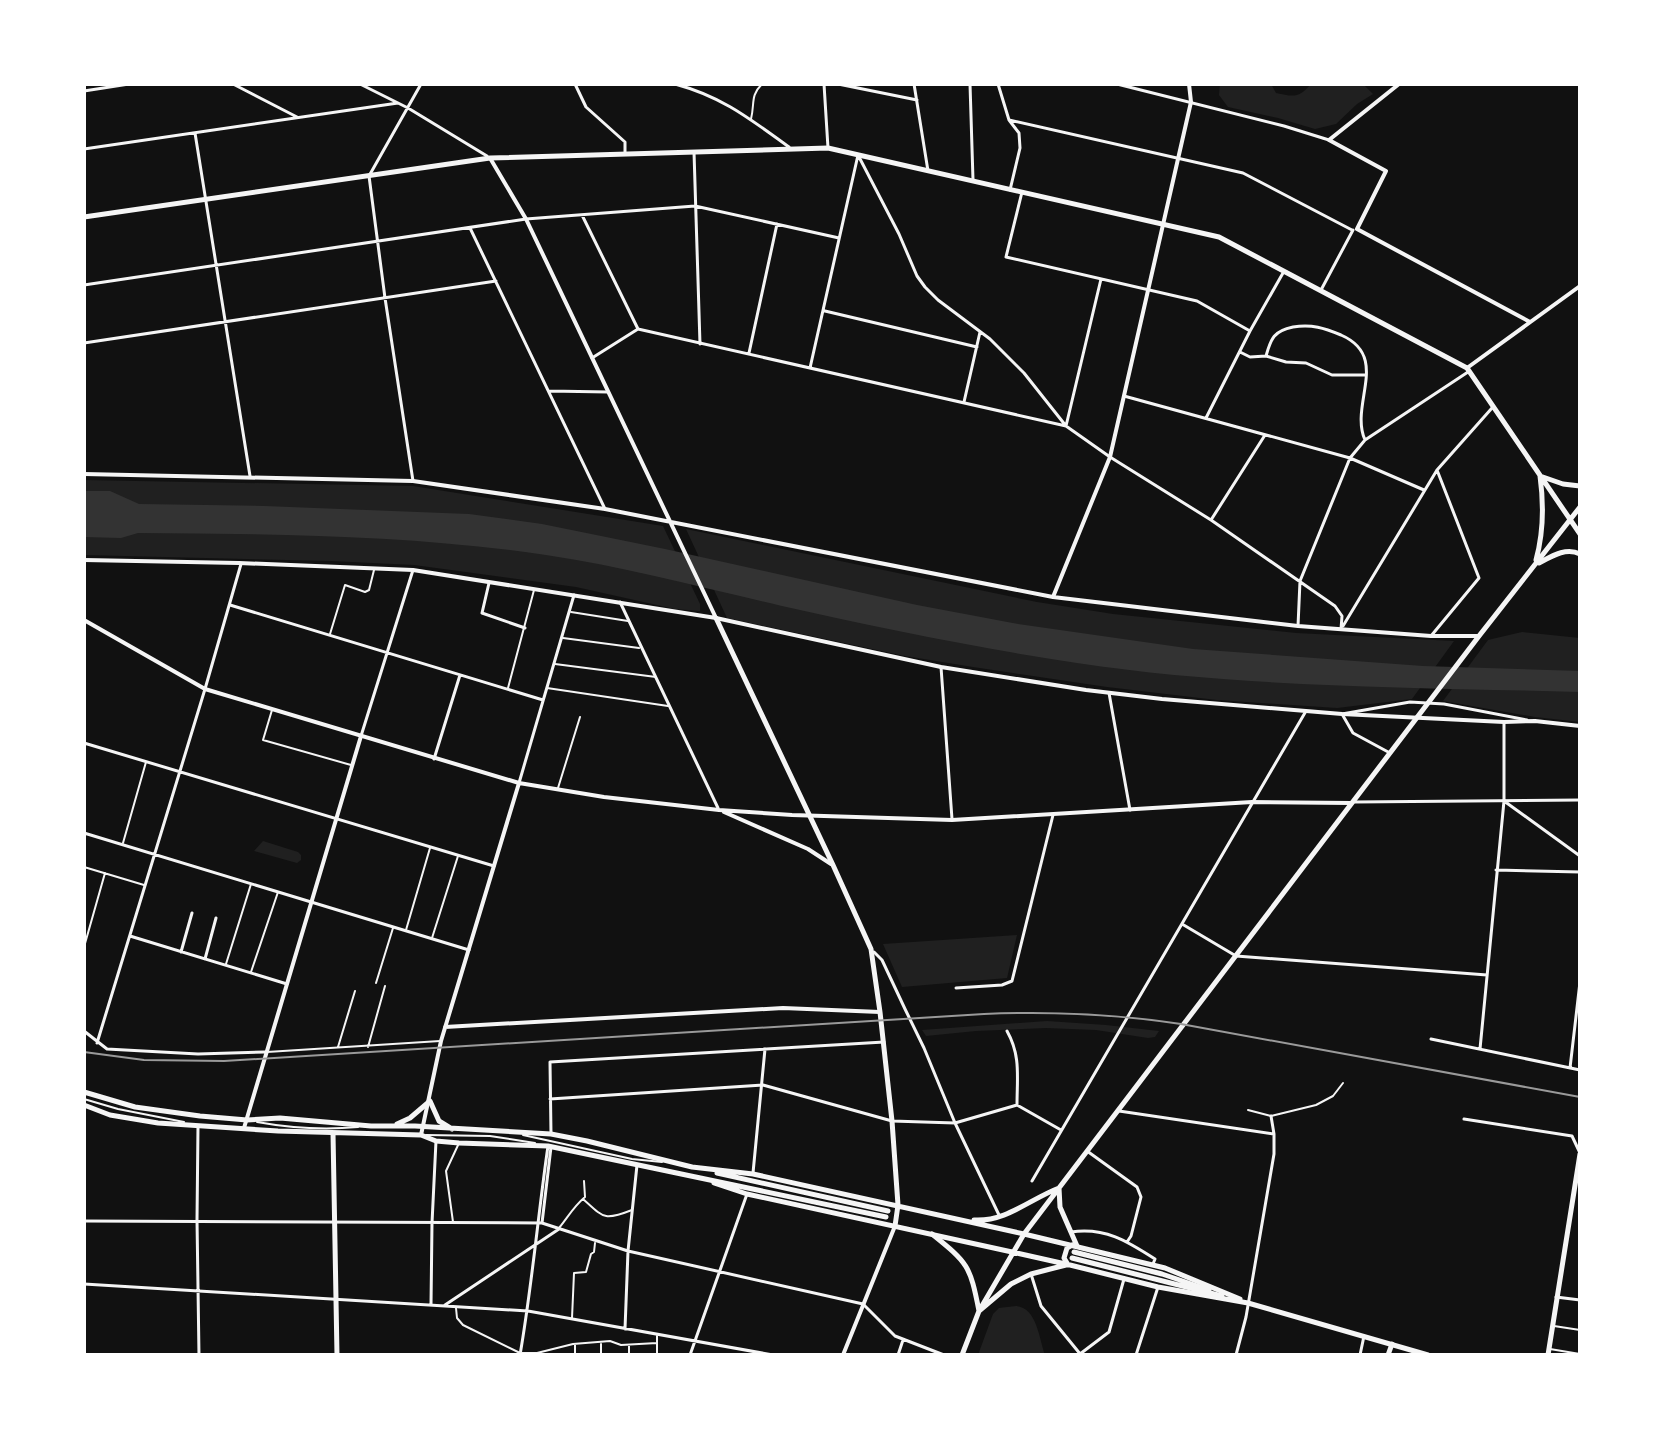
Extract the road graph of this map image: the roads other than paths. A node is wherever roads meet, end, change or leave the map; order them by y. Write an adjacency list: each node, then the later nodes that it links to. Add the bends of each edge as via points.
1 (129, 84): 17 (street)
2 (233, 84): 22 (street)
3 (360, 84): 20 (street)
4 (421, 84): 21 (street)
5 (575, 84): 31 (street, via 586,107 625,142)
6 (675, 84): 23 (street, via 716,97)
7 (762, 84): 23 (lane, via 752,98)
8 (824, 84): 27 (street)
9 (838, 84): 18 (street)
10 (914, 84): 18 (street)
11 (970, 84): 37 (street)
12 (998, 84): 24 (street)
13 (1117, 84): 16 (street)
14 (1189, 84): 19 (street)
15 (1399, 84): 26 (street)
16 (1126, 85): 19 (street)
17 (84, 91)
18 (917, 100): 35 (street)
19 (1191, 102): 26 (street); 34 (street)
20 (398, 103): 21 (street); 22 (street)
21 (408, 108): 33 (street); 36 (street)
22 (297, 117): 25 (street)
23 (751, 119): 29 (street)
24 (1009, 120): 34 (street); 38 (street, via 1019,133 1020,148)
25 (195, 133): 28 (street); 40 (street)
26 (1329, 140): 48 (street, via 1386,171)
27 (828, 148): 29 (main road); 32 (main road)
28 (84, 149)
29 (792, 149): 30 (main road)
30 (694, 152): 31 (main road); 41 (street)
31 (626, 154): 33 (main road)
32 (858, 155): 35 (main road); 49 (street); 65 (street, via 917,276)
33 (490, 158): 36 (main road); 44 (street)
34 (1177, 158): 46 (street); 48 (street, via 1243,173)
35 (928, 171): 37 (main road)
36 (369, 176): 40 (main road); 50 (street)
37 (973, 181): 38 (main road)
38 (1010, 190): 39 (main road)
39 (1022, 192): 46 (main road); 53 (street, via 1006,257)
40 (206, 199): 43 (main road); 51 (street)
41 (695, 206): 42 (street); 45 (street); 67 (street)
42 (582, 215): 44 (street); 63 (street)
43 (84, 217)
44 (526, 219): 47 (street); 72 (street)
45 (777, 224): 49 (street); 70 (street)
46 (1162, 224): 52 (main road, via 1219,237); 57 (street)
47 (470, 228): 50 (street); 54 (street)
48 (1354, 230): 58 (street); 62 (street)
49 (839, 238): 60 (street)
50 (377, 241): 51 (street); 59 (street)
51 (216, 265): 55 (street); 61 (street)
52 (1284, 272): 58 (main road); 64 (street)
53 (1101, 279): 57 (street); 82 (street)
54 (496, 281): 59 (street); 76 (street)
55 (84, 285)
56 (1580, 286): 62 (street)
57 (1147, 289): 64 (street, via 1197,301); 78 (street)
58 (1321, 291): 74 (main road)
59 (385, 298): 61 (street); 91 (street)
60 (823, 311): 68 (street); 73 (street)
61 (224, 322): 66 (street); 90 (street)
62 (1530, 322): 74 (street)
63 (638, 329): 67 (street); 72 (street)
64 (1250, 331): 69 (street)
65 (980, 332): 68 (street); 82 (street, via 1024,373)
66 (84, 343)
67 (700, 344): 70 (street)
68 (977, 347): 79 (street)
69 (1240, 352): 71 (street); 81 (street)
70 (749, 355): 73 (street)
71 (1266, 356): 75 (street, via 1306,363 1332,375); 75 (street, via 1281,330 1319,326 1357,344)
72 (592, 358): 77 (street)
73 (810, 368): 79 (street)
74 (1468, 369): 80 (main road); 84 (street)
75 (1366, 375): 84 (street, via 1360,429)
76 (549, 391): 77 (street); 95 (street)
77 (608, 392): 98 (street)
78 (1124, 396): 81 (street); 85 (street)
79 (964, 403): 82 (street)
80 (1494, 406): 87 (street); 89 (main road)
81 (1206, 418): 83 (street)
82 (1066, 426): 85 (street)
83 (1265, 435): 86 (street); 97 (street)
84 (1365, 440): 86 (street)
85 (1110, 457): 97 (street); 110 (street)
86 (1350, 458): 93 (street); 107 (street)
87 (1437, 470): 93 (street); 121 (street, via 1479,578)
88 (84, 474): 90 (street)
89 (1540, 476): 92 (main road); 96 (main road); 103 (main road, via 1544,509)
90 (250, 477): 91 (street)
91 (413, 481): 95 (street)
92 (1580, 486)
93 (1424, 490): 119 (street)
94 (1580, 507): 96 (main road)
95 (605, 509): 98 (street)
96 (1570, 519): 99 (main road); 103 (main road)
97 (1211, 520): 107 (street)
98 (668, 521): 110 (street); 114 (street)
99 (1580, 534)
100 (1580, 554): 103 (main road, via 1559,552)
101 (84, 560): 102 (street)
102 (242, 563): 104 (street); 112 (street)
103 (1535, 565): 122 (main road)
104 (374, 569): 105 (street); 120 (lane, via 369,590 345,585)
105 (413, 570): 106 (street); 125 (street)
106 (489, 581): 108 (street); 118 (street, via 482,613)
107 (1300, 581): 117 (street); 119 (street, via 1335,606 1342,616)
108 (535, 588): 109 (street); 118 (lane)
109 (574, 595): 111 (street); 113 (street)
110 (1053, 597): 117 (street)
111 (620, 602): 114 (street); 116 (street)
112 (230, 605): 120 (street); 131 (street)
113 (569, 612): 116 (lane); 123 (street)
114 (715, 616): 127 (street); 159 (main road)
115 (84, 620): 131 (street)
116 (629, 621): 124 (street)
117 (1298, 626): 119 (street)
118 (525, 628): 132 (lane)
119 (1341, 629): 121 (street)
120 (330, 635): 125 (street)
121 (1431, 636): 122 (street)
122 (1479, 636): 145 (main road)
123 (561, 638): 124 (lane); 126 (street)
124 (642, 649): 129 (street)
125 (387, 653): 128 (street); 143 (street)
126 (554, 663): 129 (lane); 130 (street)
127 (941, 667): 133 (street); 161 (street)
128 (460, 675): 132 (street); 146 (street)
129 (656, 677): 135 (street)
130 (546, 688): 134 (street); 135 (lane)
131 (205, 689): 136 (street); 149 (street)
132 (507, 689): 134 (street)
133 (1109, 693): 137 (street); 157 (street)
134 (543, 700): 150 (street)
135 (670, 707): 156 (street)
136 (272, 709): 143 (street); 148 (lane, via 263,740)
137 (1306, 711): 138 (street); 154 (street)
138 (1342, 714): 140 (street, via 1410,702); 141 (street); 145 (street, via 1353,733)
139 (580, 717): 151 (lane)
140 (1535, 721): 141 (street); 142 (street)
141 (1504, 722): 153 (street)
142 (1580, 726)
143 (361, 736): 146 (street); 148 (street)
144 (84, 743): 147 (street)
145 (1390, 753): 155 (main road)
146 (434, 759): 150 (street)
147 (146, 762): 149 (street); 163 (lane)
148 (352, 765): 160 (street)
149 (180, 772): 160 (street); 165 (street)
150 (519, 783): 151 (street); 169 (street)
151 (558, 789): 156 (street)
152 (1580, 800): 153 (street)
153 (1504, 801): 155 (street); 167 (street); 171 (street)
154 (1252, 802): 155 (street); 157 (street); 180 (street)
155 (1351, 803): 189 (main road)
156 (719, 810): 159 (street); 168 (street)
157 (1130, 810): 158 (street)
158 (1054, 815): 161 (street); 198 (street, via 1012,981)
159 (810, 816): 161 (street); 168 (main road)
160 (336, 819): 164 (street); 177 (street)
161 (952, 820)
162 (84, 833): 163 (street)
163 (122, 844): 165 (street)
164 (430, 847): 166 (street); 182 (lane)
165 (155, 854): 174 (street); 175 (street)
166 (458, 856): 169 (street); 184 (lane)
167 (1580, 856)
168 (833, 865): 186 (main road)
169 (494, 866): 187 (street)
170 (84, 867): 173 (lane)
171 (1496, 870): 172 (street); 193 (street)
172 (1580, 872)
173 (105, 873): 175 (lane); 185 (lane)
174 (251, 884): 176 (street); 191 (lane)
175 (146, 885): 183 (street)
176 (278, 892): 177 (street); 192 (lane)
177 (311, 902): 181 (street); 196 (street)
178 (192, 913): 188 (street)
179 (216, 918): 190 (street)
180 (1182, 924): 189 (street); 234 (street)
181 (393, 927): 182 (street); 195 (lane)
182 (406, 931): 184 (street)
183 (130, 936): 188 (street); 207 (street)
184 (431, 939): 187 (street)
185 (84, 947)
186 (871, 949): 200 (main road); 228 (street, via 899,995)
187 (469, 950): 201 (street)
188 (181, 952): 190 (street)
189 (1236, 956): 193 (street); 223 (main road)
190 (205, 959): 191 (street)
191 (226, 965): 192 (street)
192 (251, 973): 196 (street)
193 (1487, 975): 211 (street)
194 (1580, 982): 213 (street)
195 (376, 983)
196 (287, 984): 212 (street)
197 (385, 986): 208 (lane)
198 (956, 988)
199 (355, 991): 209 (lane)
200 (880, 1012): 201 (street, via 783,1008); 206 (main road)
201 (445, 1027): 205 (street)
202 (84, 1031): 207 (street)
203 (1007, 1031): 221 (street, via 1017,1055)
204 (1431, 1039): 211 (street)
205 (441, 1041): 208 (lane); 219 (street)
206 (884, 1042): 210 (street); 227 (main road)
207 (97, 1043): 212 (street, via 107,1049 167,1053)
208 (368, 1047): 209 (lane)
209 (337, 1048): 212 (lane)
210 (765, 1049): 216 (street); 218 (street, via 550,1062)
211 (1480, 1049): 213 (street)
212 (267, 1052): 226 (street)
213 (1570, 1068): 214 (street)
214 (1580, 1070)
215 (1343, 1083): 224 (lane, via 1316,1105)
216 (763, 1085): 218 (street); 227 (street); 248 (street)
217 (84, 1092): 226 (main road, via 160,1112)
218 (550, 1099): 237 (street)
219 (430, 1101): 230 (main road); 231 (street); 233 (main road, via 439,1121)
220 (84, 1102): 229 (main road, via 123,1118)
221 (1017, 1105): 228 (street); 234 (street)
222 (1248, 1110): 224 (lane)
223 (1117, 1111): 238 (street); 243 (main road)
224 (1271, 1116): 238 (street)
225 (1464, 1119): 244 (street, via 1572,1136)
226 (247, 1120): 230 (main road); 232 (street)
227 (892, 1121): 228 (street); 255 (main road)
228 (955, 1123): 257 (street)
229 (198, 1126): 232 (main road); 258 (street)
230 (392, 1126): 231 (main road)
231 (424, 1128): 233 (main road); 239 (street)
232 (244, 1129): 235 (main road)
233 (453, 1129): 236 (main road)
234 (1061, 1130): 251 (street)
235 (333, 1133): 239 (main road); 261 (main road)
236 (517, 1133): 237 (main road); 245 (lane, via 632,1159)
237 (551, 1134): 245 (main road)
238 (1274, 1134): 286 (street)
239 (421, 1135): 240 (main road); 242 (lane, via 490,1136)
240 (436, 1141): 241 (main road); 262 (street)
241 (459, 1143): 242 (main road); 263 (lane, via 446,1171)
242 (548, 1146): 246 (main road); 264 (street)
243 (1087, 1151): 252 (main road); 271 (street, via 1137,1187 1141,1197)
244 (1580, 1154): 283 (main road)
245 (675, 1163): 247 (main road)
246 (637, 1165): 249 (main road); 256 (street)
247 (692, 1167): 248 (main road); 249 (main road, via 887,1214)
248 (753, 1174): 255 (main road)
249 (690, 1175): 253 (main road)
250 (584, 1181): 254 (lane)
251 (1032, 1181)
252 (1059, 1188): 257 (main road); 267 (main road, via 1060,1207); 269 (main road)
253 (747, 1194): 265 (main road); 277 (street)
254 (583, 1199): 256 (lane, via 599,1215); 266 (lane)
255 (898, 1205): 259 (main road); 265 (main road)
256 (632, 1210): 273 (street)
257 (1000, 1217): 259 (main road)
258 (197, 1220): 260 (street); 261 (street); 282 (street)
259 (961, 1220): 269 (main road)
260 (84, 1221)
261 (334, 1223): 262 (street); 284 (main road)
262 (432, 1223): 263 (street); 288 (street)
263 (453, 1223): 264 (street)
264 (539, 1223): 266 (street); 272 (street)
265 (895, 1226): 268 (main road); 287 (street)
266 (559, 1229): 270 (street); 272 (street)
267 (1071, 1232): 271 (street, via 1104,1232); 275 (main road)
268 (932, 1234): 274 (main road); 292 (main road, via 969,1269)
269 (1024, 1234): 274 (main road); 275 (main road)
270 (595, 1240): 273 (street); 293 (lane, via 586,1272 574,1273)
271 (1127, 1242): 276 (street, via 1155,1259)
272 (534, 1245): 289 (street); 291 (street)
273 (628, 1251): 277 (street); 295 (street)
274 (1012, 1252): 275 (main road); 292 (main road)
275 (1072, 1255): 276 (main road); 278 (main road); 279 (main road); 286 (main road)
276 (1153, 1265): 286 (main road)
277 (720, 1271): 287 (street); 300 (street)
278 (1031, 1274): 292 (main road); 323 (street, via 1041,1306)
279 (1124, 1279): 281 (main road); 323 (street, via 1109,1332)
280 (84, 1284): 282 (street)
281 (1158, 1287): 286 (main road); 324 (street)
282 (198, 1291): 284 (street); 310 (street)
283 (1556, 1297): 285 (street); 294 (main road)
284 (336, 1299): 288 (street); 311 (main road)
285 (1580, 1300)
286 (1248, 1303): 298 (main road); 325 (street)
287 (863, 1304): 299 (street); 319 (street)
288 (431, 1305): 289 (street)
289 (443, 1306): 290 (street)
290 (456, 1307): 291 (street); 308 (lane, via 463,1325)
291 (528, 1311): 293 (street); 308 (street)
292 (979, 1311): 322 (main road)
293 (572, 1319): 295 (street)
294 (1552, 1325): 296 (lane); 307 (main road)
295 (625, 1329): 297 (street)
296 (1580, 1330)
297 (657, 1334): 300 (street); 302 (lane)
298 (1364, 1336): 304 (main road); 326 (street)
299 (904, 1339): 320 (street); 321 (street)
300 (695, 1341): 317 (street); 318 (street)
301 (601, 1342): 303 (lane); 305 (lane); 314 (lane)
302 (657, 1343): 305 (lane); 316 (lane)
303 (575, 1344): 306 (lane); 313 (lane)
304 (1392, 1344): 327 (main road); 328 (main road)
305 (629, 1345): 315 (lane)
306 (548, 1349): 308 (lane); 312 (lane)
307 (1549, 1352): 309 (lane)
308 (520, 1354)
309 (1580, 1354)
310 (199, 1355)
311 (337, 1355)
312 (548, 1355)
313 (575, 1355)
314 (601, 1355)
315 (629, 1355)
316 (657, 1355)
317 (690, 1355)
318 (773, 1355)
319 (843, 1355)
320 (898, 1355)
321 (944, 1355)
322 (962, 1355)
323 (1081, 1355)
324 (1136, 1355)
325 (1236, 1355)
326 (1360, 1355)
327 (1388, 1355)
328 (1428, 1355)

